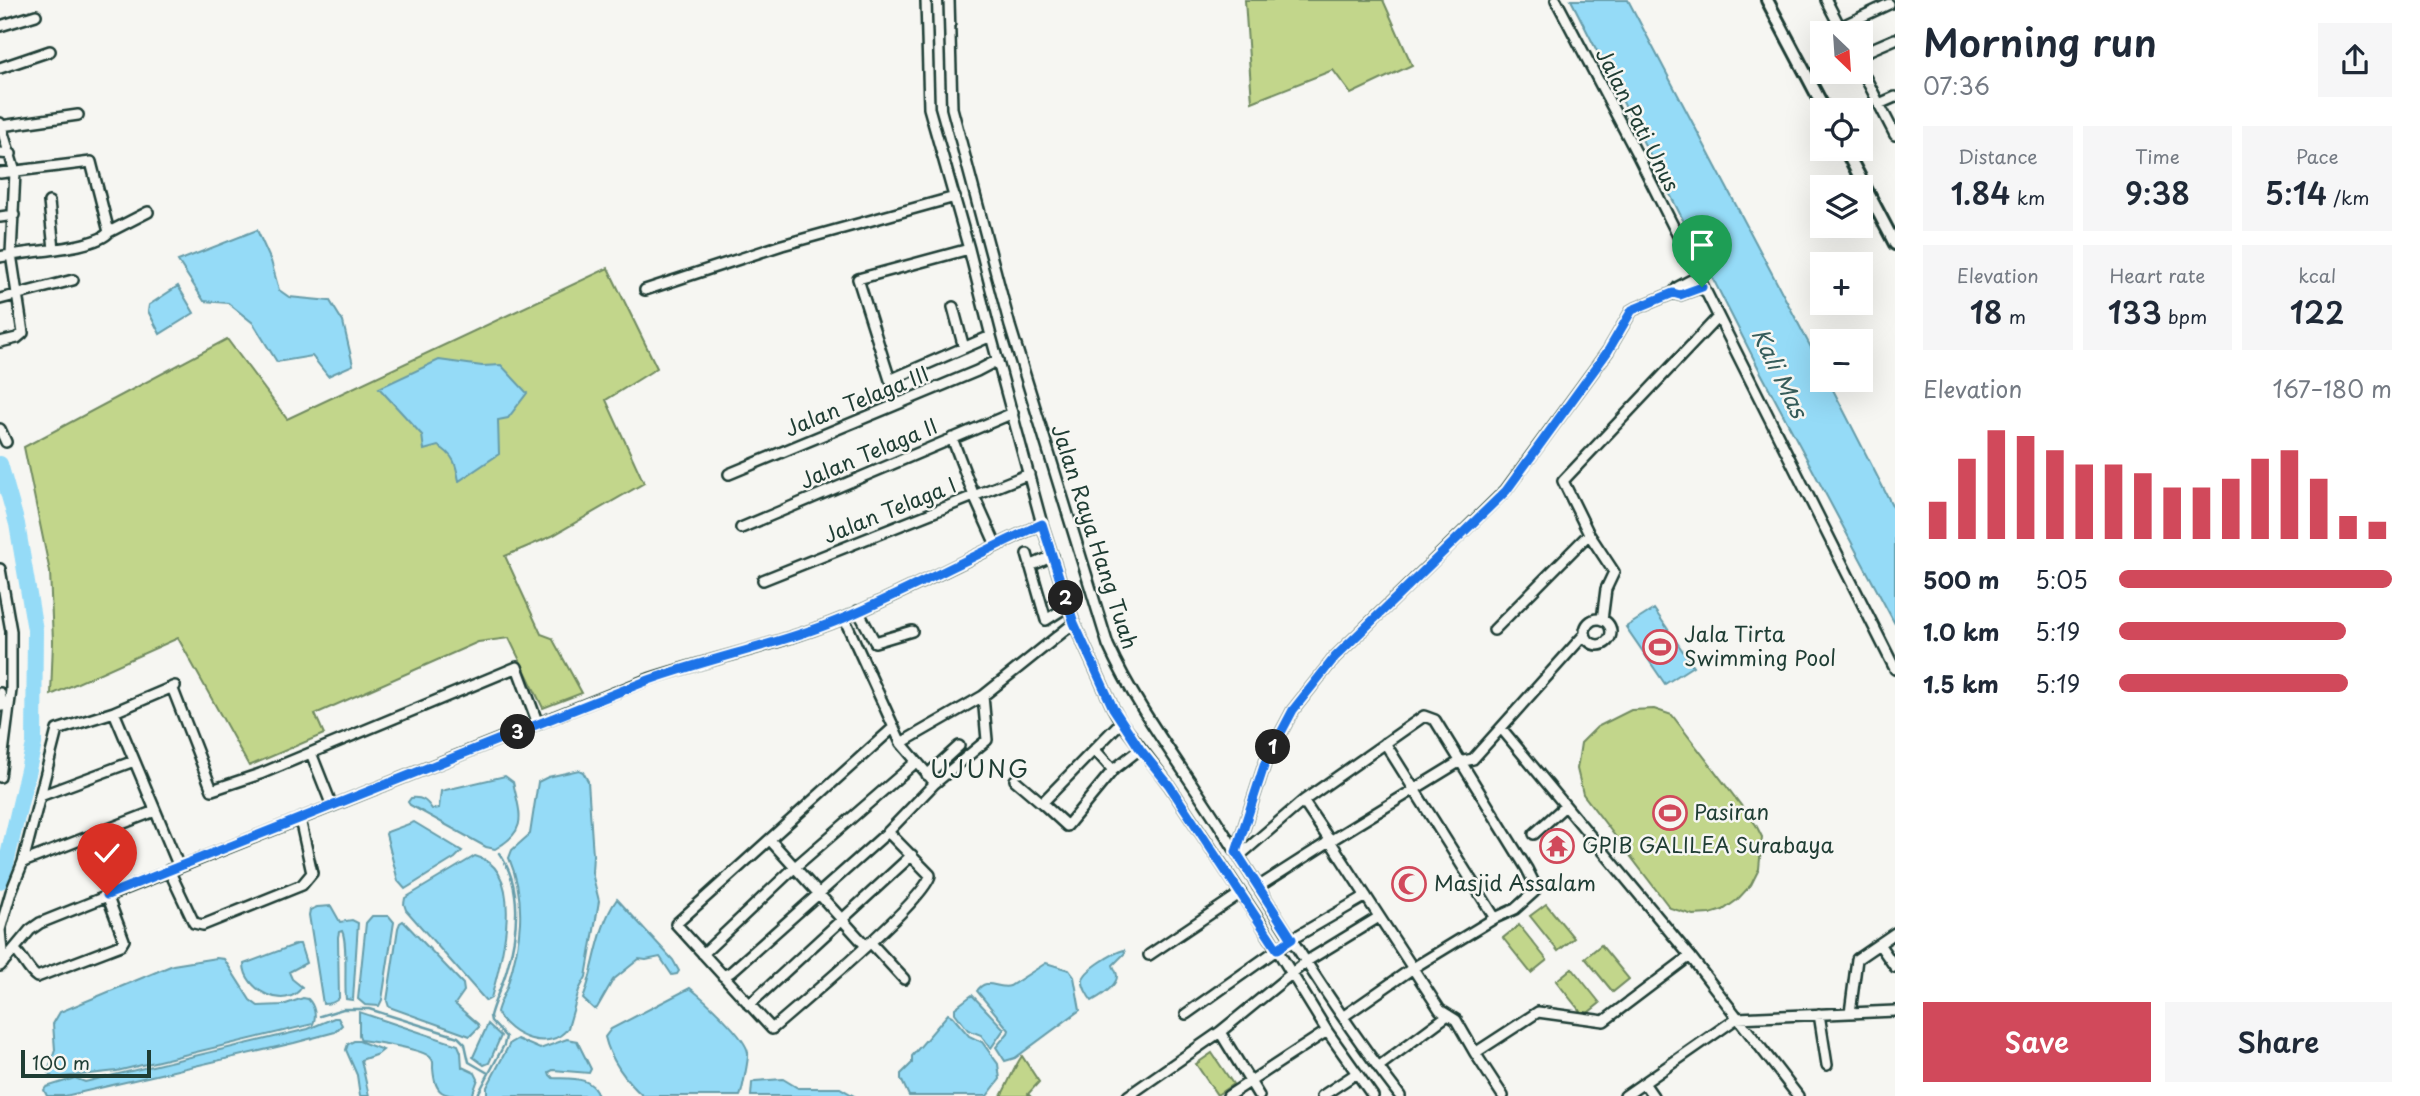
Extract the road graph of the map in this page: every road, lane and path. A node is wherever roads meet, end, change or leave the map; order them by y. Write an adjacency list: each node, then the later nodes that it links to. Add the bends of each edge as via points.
1 (926, 0): 28 (street, Jalan Raya Hang Tuah, via 929,108)
2 (949, 0): 111 (street, Jalan Raya Hang Tuah, via 952,108 1010,326 1098,616 1119,669)
3 (1556, 0): 39 (street, Jalan Pati Unus)
4 (1767, 0): 18 (street)
5 (1826, 0): 9 (street)
6 (1888, 2): 7 (street); 10 (street)
7 (1895, 13)
8 (36, 15): 11 (street)
9 (1836, 21)
10 (1856, 21)
11 (0, 26)
12 (1895, 39): 13 (street)
13 (1873, 48)
14 (50, 51): 15 (street)
15 (0, 68)
16 (1869, 84): 19 (street)
17 (1895, 97): 19 (street)
18 (1819, 98)
19 (1879, 104): 22 (street)
20 (78, 114): 21 (street)
21 (1, 125): 24 (street)
22 (1895, 135)
23 (0, 153): 24 (street)
24 (11, 154): 26 (street)
25 (1852, 161): 34 (street)
26 (15, 172): 27 (street); 31 (street); 33 (street, via 91,162)
27 (0, 173)
28 (955, 197): 36 (street, Jalan Raya Hang Tuah); 42 (street, via 782,245)
29 (49, 202): 35 (street)
30 (148, 212): 33 (street)
31 (14, 215): 32 (street); 37 (street)
32 (0, 217)
33 (108, 233): 35 (street, via 104,238)
34 (1894, 238)
35 (54, 249): 37 (street)
36 (970, 249): 48 (street, Jalan Raya Hang Tuah); 50 (street, via 858,279 890,380)
37 (11, 254): 38 (street); 44 (street)
38 (0, 257)
39 (1697, 277): 41 (street, Jalan Pati Unus); 43 (street)
40 (73, 280): 44 (street)
41 (1702, 287): 43 (street); 47 (street, Jalan Pati Unus)
42 (645, 290)
43 (1673, 293): 111 (street, via 1632,310 1608,351 1506,491 1335,657 1293,710 1265,763)
44 (16, 295): 45 (street); 49 (street, via 23,333)
45 (0, 299)
46 (953, 307): 50 (street)
47 (1718, 317): 61 (street, via 1563,481); 76 (street, Jalan Pati Unus)
48 (991, 335): 50 (street); 51 (street, Jalan Raya Hang Tuah)
49 (0, 342)
50 (964, 348)
51 (998, 360): 52 (street, Jalan Raya Hang Tuah); 56 (street, Jalan Telaga III)
52 (1013, 413): 54 (street, Jalan Telaga II); 57 (street, Jalan Raya Hang Tuah)
53 (0, 429): 55 (street)
54 (952, 438): 58 (street); 60 (street, Jalan Telaga II)
55 (6, 442)
56 (729, 474)
57 (1029, 474): 58 (street, Jalan Telaga I); 59 (street, Jalan Raya Hang Tuah)
58 (974, 496): 62 (street); 67 (street, Jalan Telaga I)
59 (1042, 524): 62 (street); 64 (street, Jalan Raya Hang Tuah)
60 (741, 528)
61 (1589, 534): 71 (street, via 1614,572); 73 (street)
62 (996, 545): 69 (street)
63 (1027, 554): 65 (street)
64 (1053, 556): 65 (street); 68 (street, Jalan Raya Hang Tuah)
65 (1030, 566): 68 (street, via 1046,620)
66 (0, 569): 79 (street, via 11,631)
67 (763, 580)
68 (1068, 606): 72 (street, Jalan Raya Hang Tuah)
69 (858, 611): 70 (street); 74 (street, via 876,642)
70 (844, 618): 82 (street, via 649,680); 83 (street)
71 (1601, 620): 75 (street, via 1586,626); 75 (street, via 1610,628 1605,643 1589,642)
72 (1074, 623): 78 (street); 81 (street, Jalan Raya Hang Tuah)
73 (1494, 630)
74 (912, 631)
75 (1585, 634): 84 (street)
76 (1895, 668)
77 (0, 693): 79 (street)
78 (983, 696): 85 (street); 98 (street, via 987,740)
79 (4, 706): 96 (street)
80 (114, 712): 90 (street, via 174,686 212,790); 91 (street); 100 (street, via 57,730)
81 (1121, 722): 88 (street, Jalan Raya Hang Tuah); 89 (street)
82 (538, 724): 90 (street, via 516,667); 103 (street)
83 (893, 728): 85 (street); 109 (street)
84 (1501, 728): 93 (street, via 1473,759); 104 (street)
85 (901, 743): 92 (street)
86 (1385, 743): 93 (street, via 1424,716 1435,720); 99 (street); 101 (street)
87 (959, 746): 95 (street)
88 (1140, 749): 94 (street); 118 (street, Jalan Raya Hang Tuah)
89 (1094, 750): 94 (street); 102 (street)
90 (311, 753): 103 (street)
91 (134, 761): 100 (street); 105 (street)
92 (916, 762): 95 (street); 114 (street)
93 (1459, 762): 99 (street); 122 (street, via 1536,887 1515,909)
94 (1113, 770): 102 (street, via 1067,826)
95 (927, 775): 98 (street)
96 (0, 778)
97 (1014, 780): 102 (street)
98 (935, 783): 107 (street)
99 (1415, 791): 110 (street); 122 (street)
100 (40, 796): 113 (street)
101 (1303, 801): 110 (street); 111 (street)
102 (1042, 803)
103 (332, 806): 106 (street)
104 (1565, 806): 108 (street); 132 (street)
105 (155, 810): 113 (street); 115 (street)
106 (300, 819): 115 (street); 115 (street, via 312,873 302,885 203,925 194,923)
107 (888, 832): 112 (street); 117 (street)
108 (1534, 834)
109 (770, 840): 114 (street); 130 (street, via 676,924)
110 (1330, 841): 116 (street); 120 (street)
111 (1237, 854): 116 (street, Jalan Raya Hang Tuah)
112 (912, 855): 123 (street); 126 (street, via 930,875 929,882)
113 (23, 862): 134 (street, via 0,930)
114 (795, 867): 117 (street); 130 (street)
115 (174, 868): 119 (street)
116 (1258, 887): 125 (street, Jalan Raya Hang Tuah)
117 (819, 893): 123 (street); 138 (street)
118 (1241, 893): 129 (street, Jalan Raya Hang Tuah); 131 (street)
119 (107, 895): 128 (street, via 40,923); 128 (street, via 124,940 121,945 37,977)
120 (1366, 896): 121 (street); 125 (street)
121 (1380, 917): 133 (street); 136 (street)
122 (1495, 918): 136 (street)
123 (842, 919): 126 (street); 140 (street)
124 (1895, 933): 127 (street)
125 (1292, 939): 129 (street); 133 (street, Jalan Raya Hang Tuah)
126 (868, 944): 139 (street); 140 (street, via 772,1029)
127 (1879, 944): 135 (street); 142 (street, via 1857,959)
128 (14, 949): 134 (street)
129 (1277, 949): 137 (street, Jalan Raya Hang Tuah); 143 (street)
130 (703, 954): 138 (street)
131 (1149, 955)
132 (1690, 956): 147 (street); 150 (street, via 1604,1021 1538,1012)
133 (1307, 961): 137 (street); 146 (street, Jalan Raya Hang Tuah)
134 (1, 964)
135 (1895, 967)
136 (1413, 968): 145 (street); 146 (street)
137 (1291, 972): 148 (street, Jalan Raya Hang Tuah); 149 (street)
138 (723, 976): 140 (street)
139 (904, 979)
140 (749, 1005)
141 (1895, 1011): 142 (street)
142 (1850, 1013): 144 (street)
143 (1186, 1014)
144 (1819, 1014): 147 (street); 151 (street)
145 (1448, 1015): 150 (street, via 1456,1020); 152 (street)
146 (1344, 1016): 152 (street, Jalan Raya Hang Tuah)
147 (1737, 1018): 155 (street); 165 (street)
148 (1328, 1031): 153 (street, Jalan Raya Hang Tuah); 154 (street)
149 (1220, 1032): 154 (street); 156 (street)
150 (1475, 1053): 162 (street)
151 (1827, 1065)
152 (1378, 1067): 161 (street, Jalan Raya Hang Tuah)
153 (1357, 1073): 159 (street); 160 (street, Jalan Raya Hang Tuah)
154 (1250, 1082): 157 (street); 158 (street)
155 (1644, 1083): 163 (street); 164 (street)
156 (1128, 1096)
157 (1228, 1096)
158 (1259, 1096)
159 (1322, 1096)
160 (1373, 1096)
161 (1400, 1096)
162 (1503, 1096)
163 (1625, 1096)
164 (1653, 1096)
165 (1798, 1096)

